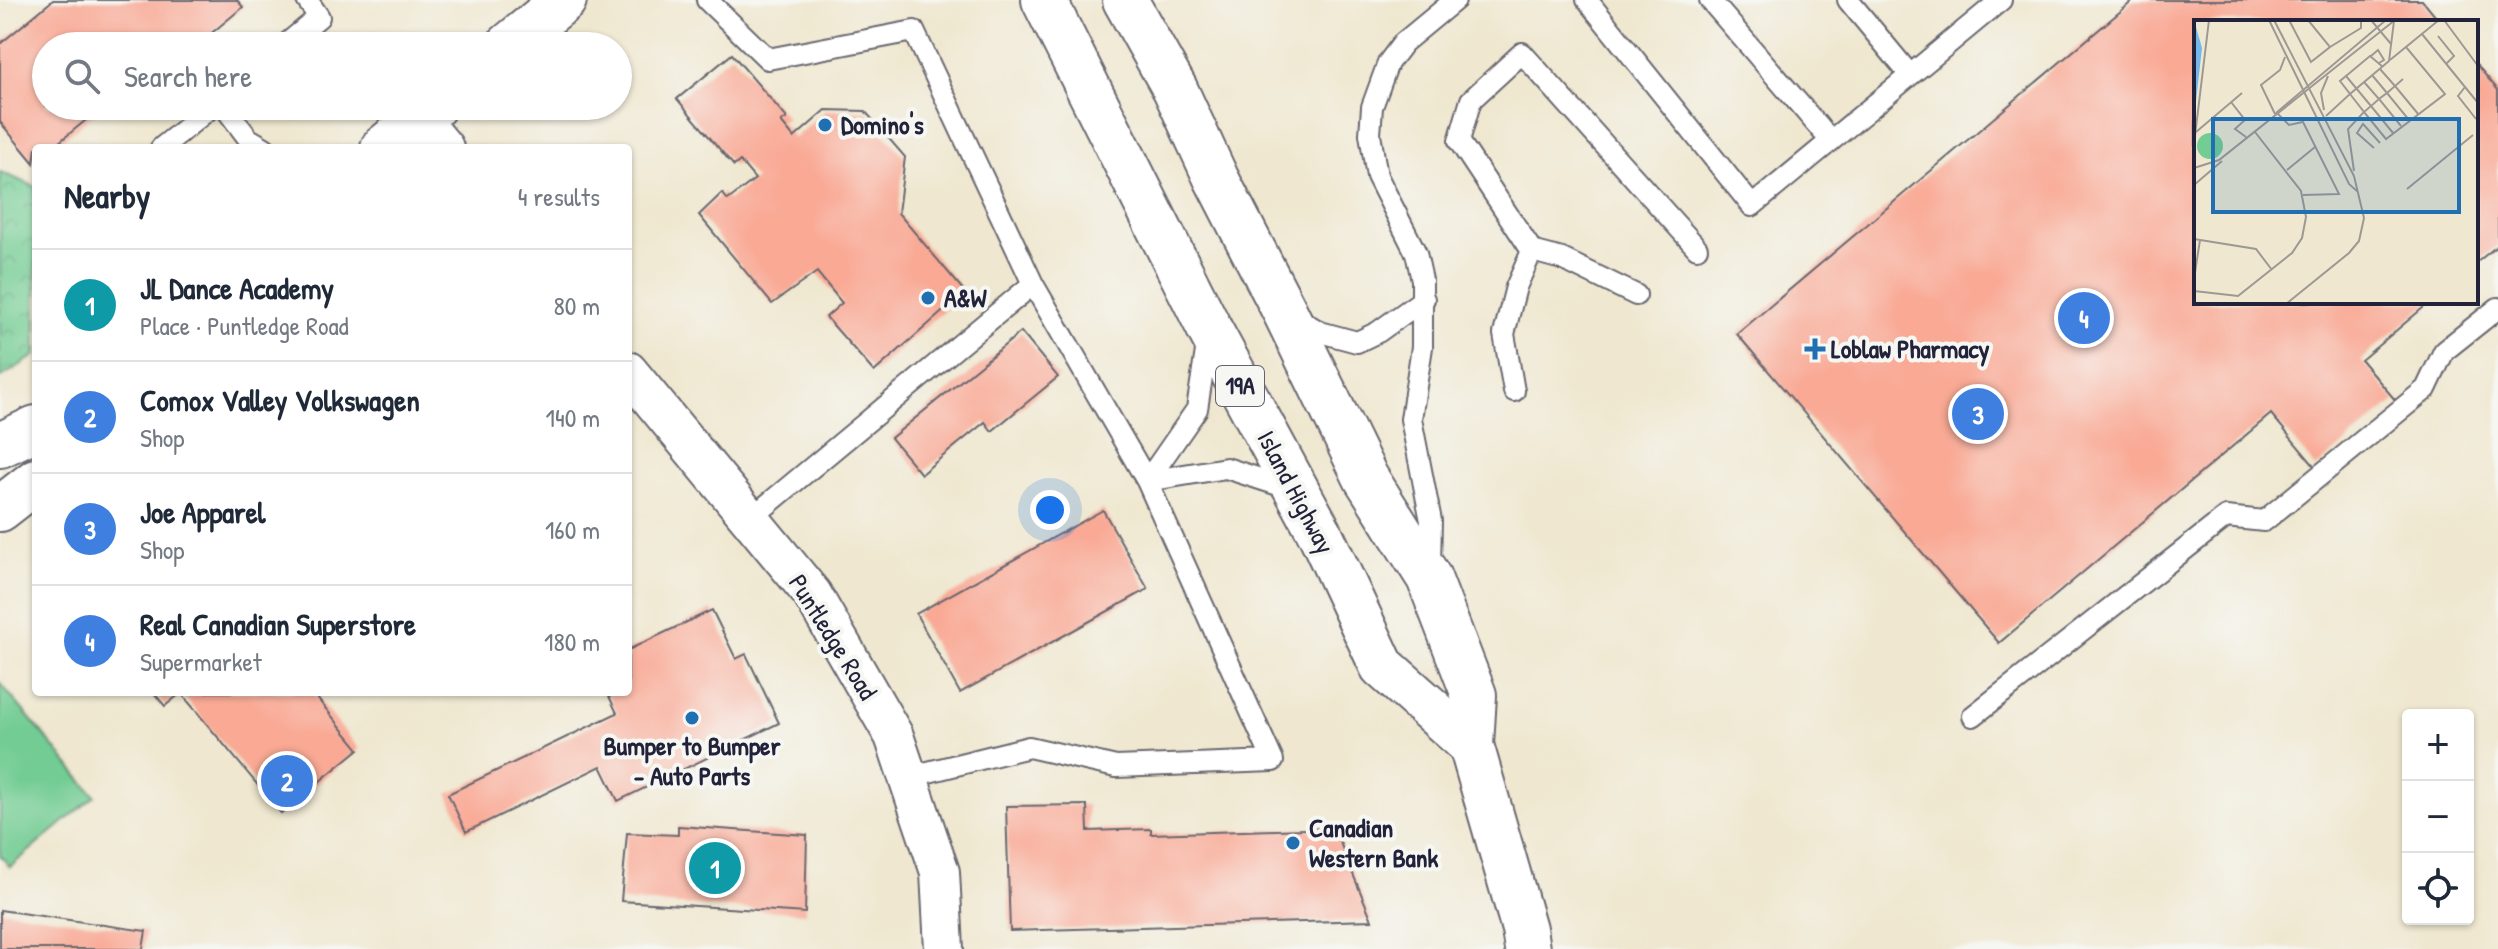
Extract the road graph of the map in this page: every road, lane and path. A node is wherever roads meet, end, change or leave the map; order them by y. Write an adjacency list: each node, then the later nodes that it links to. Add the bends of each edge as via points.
1 (307, 0): 12 (lane, via 319,17)
2 (564, 0): 13 (main road)
3 (707, 0): 25 (lane, via 768,59 914,31)
4 (1044, 0): 30 (main road, Island Highway / 19A)
5 (1125, 0): 15 (main road)
6 (1152, 0): 15 (main road)
7 (1455, 0): 27 (lane, via 1403,43 1388,63 1372,107 1377,176 1416,253)
8 (1587, 0): 19 (lane, via 1752,206)
9 (1710, 0): 19 (lane)
10 (1848, 0): 14 (lane)
11 (1990, 3): 14 (lane)
12 (301, 32)
13 (525, 32)
14 (1910, 75): 19 (lane)
15 (1175, 89): 29 (main road)
16 (196, 120): 20 (lane)
17 (234, 120): 21 (lane)
18 (432, 124): 22 (main road)
19 (1831, 141)
20 (166, 144)
21 (258, 144)
22 (391, 144)
23 (1697, 248): 24 (lane, via 1522,53 1471,100 1459,141)
24 (1532, 251): 26 (lane, via 1562,259); 32 (lane, via 1504,334)
25 (1033, 284): 37 (lane); 41 (lane)
26 (1636, 295)
27 (1424, 299): 29 (lane, via 1357,342 1320,332); 42 (lane, via 1411,419 1431,521)
28 (2498, 308): 43 (lane, via 2444,351 2426,389 2264,521 2226,517)
29 (1284, 310): 42 (main road, via 1366,478)
30 (1210, 330): 37 (lane, via 1197,409); 39 (main road, Island Highway / 19A)
31 (632, 376): 41 (street, Puntledge Road)
32 (1514, 391)
33 (32, 427): 35 (main road)
34 (32, 428): 36 (main road)
35 (0, 432)
36 (0, 445)
37 (1147, 481): 39 (lane, via 1226,468); 45 (lane, via 1273,761 1116,767 1029,747)
38 (32, 484): 40 (main road)
39 (1295, 490): 44 (main road, Island Highway / 19A, via 1382,666)
40 (0, 509)
41 (750, 519): 45 (street, Puntledge Road, via 812,594 894,736)
42 (1429, 578): 44 (main road, via 1474,695)
43 (1973, 716)
44 (1471, 745): 47 (main road)
45 (908, 777): 46 (street, Puntledge Road, via 940,872)
46 (944, 949)
47 (1527, 949)

